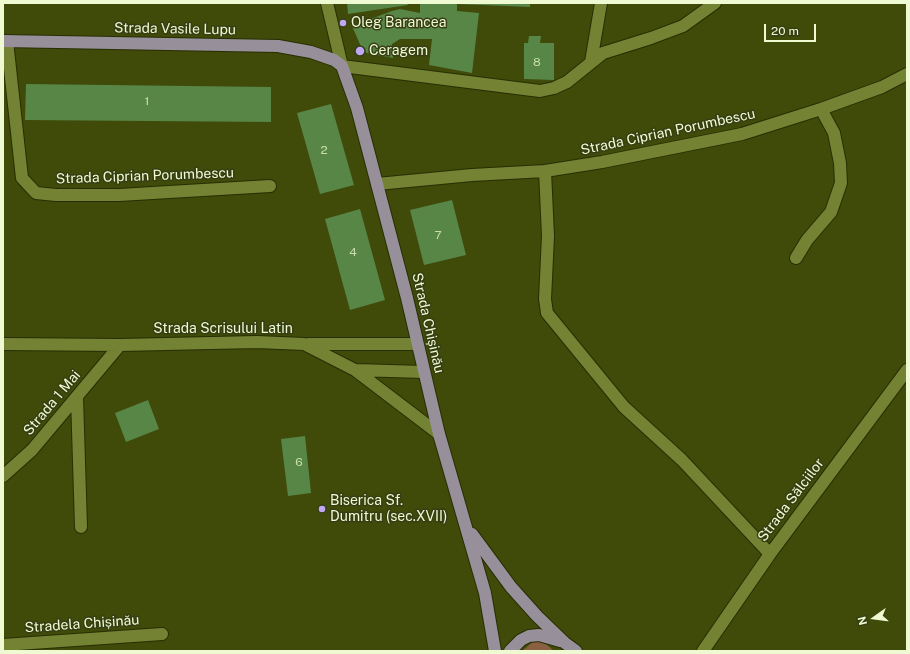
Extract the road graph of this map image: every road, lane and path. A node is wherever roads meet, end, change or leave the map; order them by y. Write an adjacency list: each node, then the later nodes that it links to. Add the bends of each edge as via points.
1 (327, 3): 6 (street, Strada Chișinău)
2 (601, 3): 5 (street)
3 (715, 3): 5 (street, via 683,26 603,53)
4 (5, 41): 6 (main road, Strada Vasile Lupu, via 278,46 311,52 334,60); 11 (street, Strada Ciprian Porumbescu, via 22,178 36,193 56,196 119,195)
5 (592, 62): 6 (street, via 567,82 540,91)
6 (342, 66): 10 (main road, Strada Chișinău, via 357,108)
7 (907, 74): 8 (street, Strada Ciprian Porumbescu, via 882,87)
8 (821, 110): 9 (street, Strada Ciprian Porumbescu, via 742,134); 12 (street, via 834,133 841,183 831,212 807,240)
9 (545, 171): 10 (street, Strada Ciprian Porumbescu); 25 (street, via 548,236 545,299 547,313 624,407 682,460)
10 (377, 184): 15 (main road, Strada Chișinău, via 407,298)
11 (270, 186)
12 (796, 258)
13 (3, 344): 16 (street, Strada Scrisului Latin)
14 (304, 344): 15 (street); 16 (street, Strada Scrisului Latin, via 257,342); 17 (street, Strada Scrisului Latin)
15 (416, 344): 19 (main road, Strada Chișinău)
16 (120, 345): 20 (street, Strada 1 Mai)
17 (355, 370): 19 (street); 21 (street, Strada Scrisului Latin)
18 (907, 370): 25 (street, Strada Sălciilor)
19 (424, 372): 21 (main road, Strada Chișinău)
20 (77, 397): 22 (street, Strada 1 Mai, via 32,450); 24 (street)
21 (439, 434): 23 (main road, Strada Chișinău)
22 (3, 476)
23 (466, 524): 27 (main road, via 511,587); 29 (main road, Strada Chișinău, via 485,593)
24 (81, 527)
25 (770, 554): 32 (street, Strada Sălciilor)
26 (162, 634): 28 (street, Stradela Chișinău)
27 (565, 643): 30 (main road, via 547,636 534,635 521,640); 31 (main road)
28 (3, 645)
29 (495, 651)
30 (510, 651)
31 (576, 651)
32 (703, 651)

